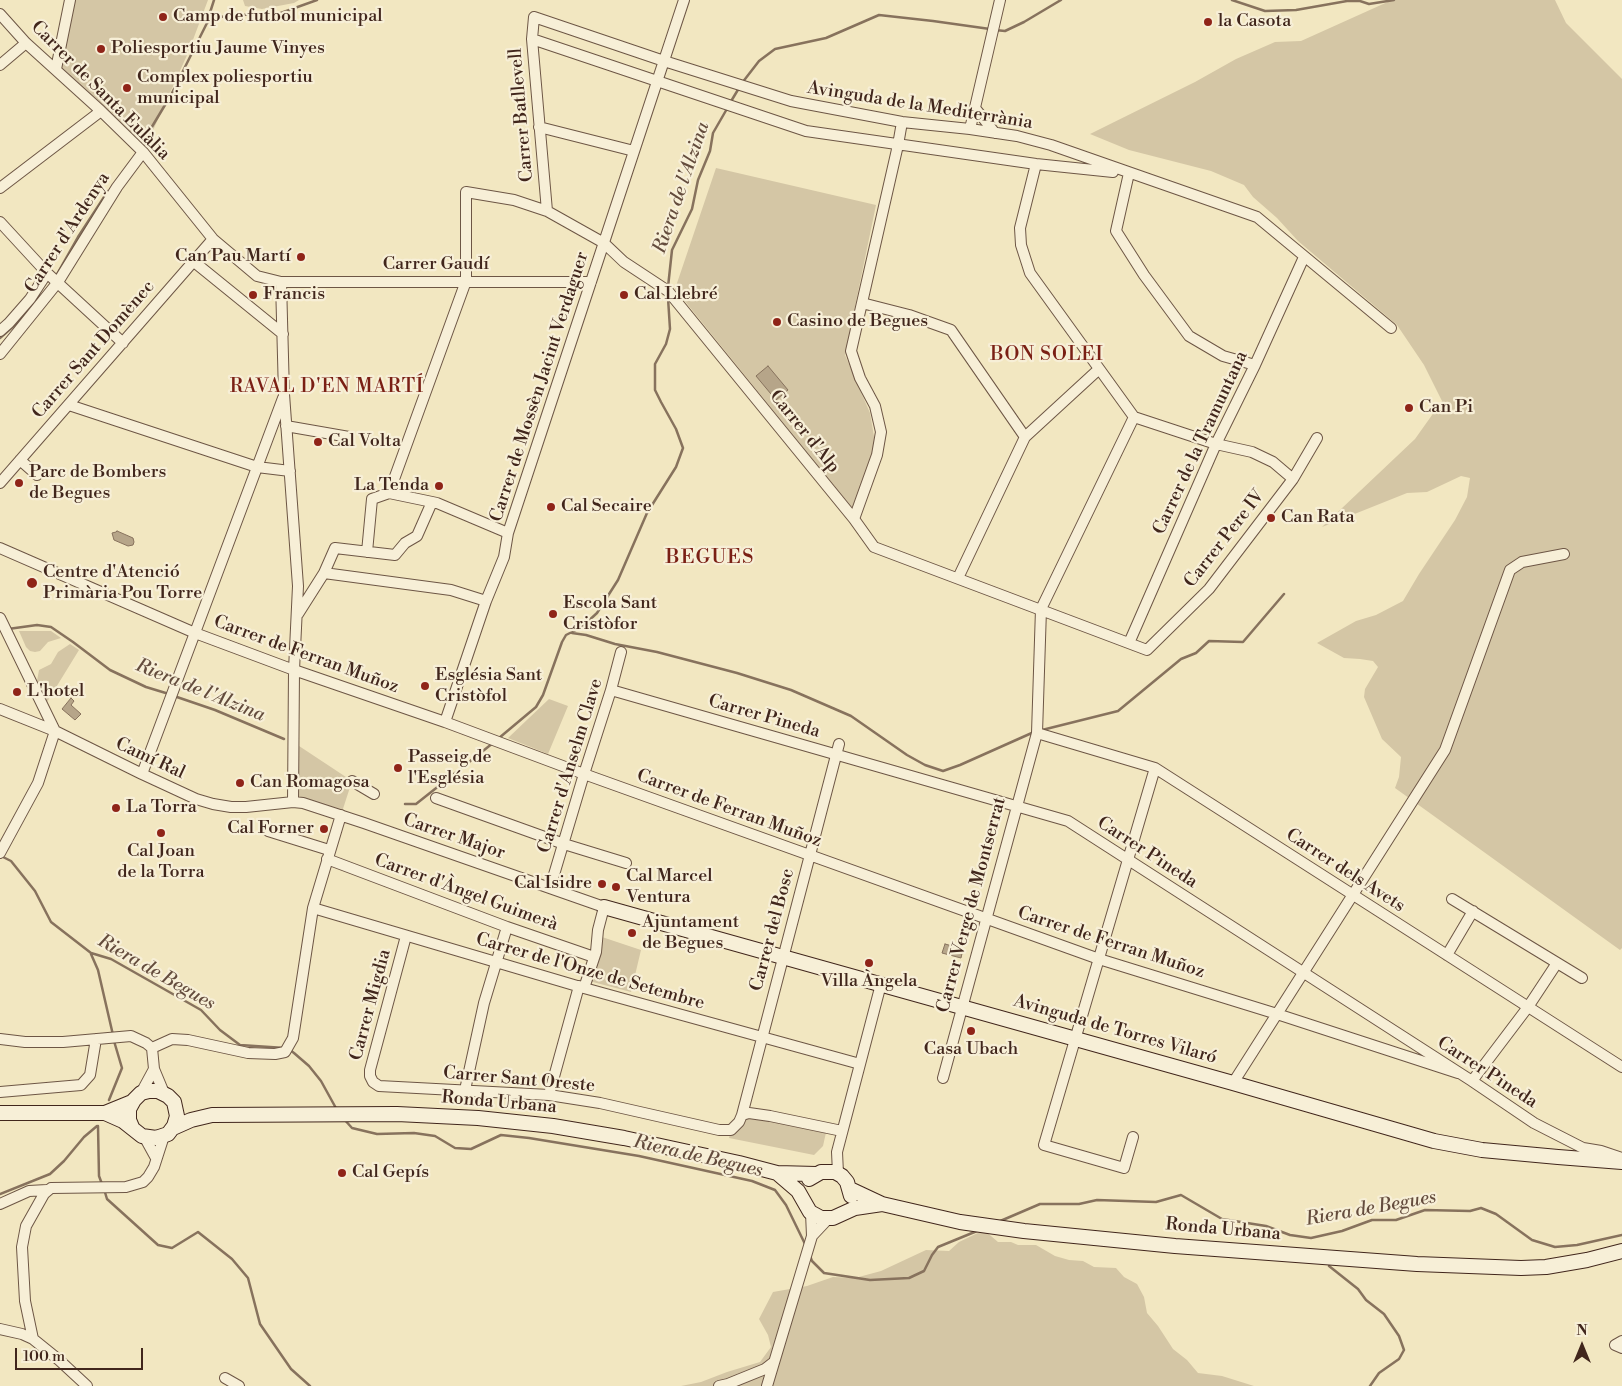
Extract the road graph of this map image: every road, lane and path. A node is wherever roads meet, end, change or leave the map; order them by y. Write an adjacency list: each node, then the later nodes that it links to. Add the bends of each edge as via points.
1 (70, 0): 10 (street)
2 (684, 0): 8 (street, Carrer de Mossèn Jacint Verdaguer)
3 (1000, 0): 12 (street)
4 (0, 14): 7 (street, Carrer de Santa Eulàlia)
5 (534, 17): 6 (street, Carrer Batllevell); 8 (street, Avinguda de la Mediterrània)
6 (532, 39): 11 (street, Avinguda de la Mediterrània); 15 (street, Carrer Batllevell)
7 (26, 43): 9 (street); 10 (street, Carrer de Santa Eulàlia)
8 (664, 61): 11 (street, Carrer de Mossèn Jacint Verdaguer); 14 (street, Avinguda de la Mediterrània, via 792,101)
9 (0, 65)
10 (56, 69): 13 (street, Carrer de Santa Eulàlia)
11 (657, 82): 18 (street, Avinguda de la Mediterrània, via 806,131); 19 (street, Carrer de Mossèn Jacint Verdaguer)
12 (975, 108): 16 (street); 17 (street)
13 (101, 110): 20 (street, Carrer de Santa Eulàlia); 23 (street)
14 (902, 122): 16 (street, Avinguda de la Mediterrània); 18 (street)
15 (540, 127): 19 (street); 24 (street, Carrer Batllevell)
16 (970, 129): 17 (street, Avinguda de la Mediterrània)
17 (995, 133): 22 (street, Avinguda de la Mediterrània, via 1051,145)
18 (898, 145): 21 (street, Avinguda de la Mediterrània); 35 (street)
19 (634, 151): 27 (street, Carrer de Mossèn Jacint Verdaguer)
20 (143, 152): 26 (street, Carrer de Santa Eulàlia); 32 (street, Carrer d'Ardenya, via 117,187)
21 (1036, 164): 22 (street, Avinguda de la Mediterrània); 42 (street, via 1020,228 1023,254 1036,283)
22 (1128, 174): 28 (street, Avinguda de la Mediterrània, via 1257,217); 41 (street, via 1116,231 1144,276 1189,336 1223,356)
23 (0, 188)
24 (547, 211): 27 (street, Carrer d'Alp); 31 (street, Carrer d'Alp, via 514,200 466,192)
25 (0, 222): 30 (street)
26 (213, 239): 29 (street, Carrer Sant Domènec); 33 (street, Carrer de Santa Eulàlia, via 257,276)
27 (604, 243): 34 (street, Carrer de Mossèn Jacint Verdaguer); 59 (street, Carrer d'Alp, via 675,300)
28 (1304, 257): 36 (street, Avinguda de la Mediterrània); 41 (street, Carrer de la Tramuntana)
29 (193, 261): 38 (street); 39 (street, Carrer Sant Domènec)
30 (47, 272): 32 (street); 37 (street, Carrer d'Ardenya, via 30,298)
31 (466, 281): 33 (street, Carrer Gaudí); 34 (street, Carrer Gaudí); 57 (street)
32 (58, 282): 39 (street); 40 (street, Carrer d'Ardenya)
33 (281, 282): 38 (street)
34 (591, 282): 60 (street, Carrer de Mossèn Jacint Verdaguer)
35 (862, 303): 47 (street, via 951,330); 59 (street, via 851,351 881,432 877,455)
36 (1391, 328)
37 (0, 331)
38 (283, 334): 43 (street)
39 (122, 343): 44 (street, Carrer Sant Domènec)
40 (0, 354)
41 (1254, 365): 50 (street, Carrer de la Tramuntana)
42 (1099, 369): 45 (street); 47 (street)
43 (284, 394): 46 (street); 52 (street)
44 (69, 405): 51 (street, Carrer Sant Domènec); 52 (street)
45 (1134, 417): 50 (street); 67 (street, Carrer Verge de Montserrat)
46 (286, 426): 48 (street); 53 (street)
47 (1025, 437): 65 (street)
48 (349, 438)
49 (1317, 438): 55 (street, Carrer Pere IV)
50 (1216, 444): 55 (street, via 1252,452 1273,462); 71 (street, Carrer de la Tramuntana)
51 (20, 460): 54 (street); 56 (street, Carrer Sant Domènec)
52 (257, 467): 53 (street); 70 (street)
53 (290, 471): 68 (street)
54 (37, 475)
55 (1293, 479): 72 (street, Carrer Pere IV, via 1209,589)
56 (0, 483)
57 (389, 493): 58 (street); 62 (street, via 372,499)
58 (432, 502): 60 (street); 62 (street, via 417,536 404,543 395,555)
59 (854, 519): 65 (street, Carrer d'Alp, via 874,547)
60 (508, 533): 66 (street, Carrer de Mossèn Jacint Verdaguer, via 504,557)
61 (0, 548): 70 (street, Carrer de Ferran Muñoz)
62 (367, 552): 64 (street, via 335,548)
63 (1564, 554): 99 (street, via 1522,562 1510,570 1445,750)
64 (324, 573): 66 (street, via 451,590); 68 (street)
65 (958, 578): 67 (street, Carrer d'Alp)
66 (486, 601): 77 (street, Carrer de Mossèn Jacint Verdaguer)
67 (1041, 609): 71 (street, Carrer d'Alp); 79 (street, Carrer Verge de Montserrat)
68 (298, 614): 74 (street)
69 (1, 621): 78 (street)
70 (195, 632): 74 (street, Carrer de Ferran Muñoz); 83 (street)
71 (1128, 643): 72 (street, Carrer d'Alp)
72 (1147, 650)
73 (621, 652): 75 (street, Carrer d'Anselm Clave)
74 (294, 670): 77 (street, Carrer de Ferran Muñoz); 88 (street)
75 (611, 690): 81 (street, Carrer Pineda); 84 (street, Carrer d'Anselm Clave)
76 (0, 709): 78 (street, Camí Ral)
77 (445, 722): 84 (street, Carrer de Ferran Muñoz)
78 (55, 731): 83 (street, Camí Ral); 93 (street, via 38,783)
79 (1036, 733): 82 (street, Carrer dels Avets); 89 (street, Carrer Verge de Montserrat)
80 (839, 744): 81 (street, Carrer del Bosc)
81 (836, 754): 89 (street, Carrer Pineda); 95 (street, Carrer del Bosc)
82 (1155, 768): 96 (street); 99 (street, Carrer dels Avets)
83 (142, 774): 88 (street, Camí Ral, via 196,799 222,806 246,808)
84 (584, 774): 92 (street, Carrer d'Anselm Clave); 95 (street, Carrer de Ferran Muñoz)
85 (352, 781): 86 (street)
86 (374, 794)
87 (436, 798): 92 (street)
88 (293, 802): 90 (street, Carrer Major)
89 (1015, 807): 96 (street, Carrer Pineda, via 1068,822); 104 (street, Carrer Verge de Montserrat)
90 (341, 815): 94 (street); 98 (street, Carrer Major)
91 (268, 831): 94 (street, Carrer d'Àngel Guimerà)
92 (564, 844): 97 (street); 98 (street, Carrer d'Anselm Clave)
93 (2, 850)
94 (328, 855): 102 (street); 105 (street, Carrer d'Àngel Guimerà)
95 (810, 855): 104 (street, Carrer de Ferran Muñoz); 108 (street, Carrer del Bosc)
96 (1128, 861): 110 (street); 113 (street, Carrer Pineda)
97 (626, 863)
98 (550, 888): 101 (street, Carrer Major)
99 (1353, 895): 107 (street, Carrer dels Avets); 113 (street)
100 (1452, 898): 103 (street)
101 (604, 906): 108 (main road, Avinguda de Torres Vilaró); 109 (street)
102 (313, 908): 106 (street, Carrer de l'Onze de Setembre); 124 (street, via 293,1038 285,1052 248,1053 172,1039)
103 (1473, 911): 107 (street); 112 (street)
104 (985, 919): 110 (street, Carrer de Ferran Muñoz); 117 (street, Carrer Verge de Montserrat)
105 (507, 927): 109 (street, Carrer d'Àngel Guimerà); 111 (street)
106 (406, 936): 111 (street, Carrer de l'Onze de Setembre); 131 (street, Carrer Migdia, via 372,1061 370,1076)
107 (1446, 955): 118 (street, Carrer dels Avets)
108 (783, 956): 115 (main road, Avinguda de Torres Vilaró); 120 (street, Carrer del Bosc)
109 (594, 957): 116 (street)
110 (1099, 959): 119 (street, Carrer de Ferran Muñoz); 123 (street)
111 (497, 962): 116 (street, Carrer de l'Onze de Setembre); 133 (street, via 484,1002)
112 (1557, 962): 114 (street); 118 (street)
113 (1304, 972): 119 (street); 128 (street, Carrer Pineda)
114 (1582, 978)
115 (881, 984): 117 (main road, Avinguda de Torres Vilaró); 125 (street)
116 (581, 987): 120 (street, Carrer de l'Onze de Setembre); 135 (street)
117 (962, 1007): 123 (main road, Avinguda de Torres Vilaró); 129 (street, Carrer Verge de Montserrat)
118 (1528, 1007): 126 (street, Carrer dels Avets); 130 (street)
119 (1277, 1014): 128 (street, Carrer de Ferran Muñoz); 132 (street)
120 (762, 1037): 125 (street, Carrer de l'Onze de Setembre); 141 (street, Carrer del Bosc)
121 (0, 1038): 122 (street, via 25,1042)
122 (102, 1038): 124 (street, via 131,1036); 134 (street, via 90,1075 81,1086)
123 (1075, 1040): 132 (main road, Avinguda de Torres Vilaró); 145 (street, via 1044,1145 1124,1168)
124 (152, 1048): 127 (street)
125 (860, 1064): 143 (street)
126 (1622, 1067)
127 (154, 1069): 136 (street); 137 (street)
128 (1458, 1073): 130 (street, Carrer Pineda)
129 (942, 1078)
130 (1472, 1081): 148 (street, Carrer Pineda, via 1567,1141)
131 (373, 1082): 133 (street, Carrer Sant Oreste, via 379,1086)
132 (1234, 1083): 148 (main road, Avinguda de Torres Vilaró, via 1434,1141 1482,1150 1575,1159)
133 (465, 1090): 135 (street, Carrer Sant Oreste)
134 (0, 1092)
135 (549, 1095): 141 (street, Carrer Sant Oreste, via 719,1130 730,1130)
136 (137, 1098): 137 (main road, Ronda Urbana, via 152,1090); 138 (main road, Ronda Urbana); 142 (main road, via 128,1114)
137 (169, 1098): 140 (main road, Ronda Urbana); 144 (main road, via 177,1116)
138 (105, 1113): 139 (main road, Ronda Urbana); 142 (main road, Ronda Urbana)
139 (0, 1114)
140 (212, 1115): 144 (main road, Ronda Urbana, via 191,1120); 150 (main road, Ronda Urbana, via 353,1114 478,1118 554,1126 678,1149)
141 (742, 1115): 143 (street, via 770,1116)
142 (132, 1127): 146 (main road, Ronda Urbana)
143 (842, 1131): 147 (street)
144 (168, 1132): 146 (main road, Ronda Urbana, via 153,1139); 149 (street)
145 (1132, 1137)
146 (145, 1138): 149 (street)
147 (837, 1152): 151 (street); 152 (street)
148 (1620, 1157)
149 (156, 1158): 154 (street, via 148,1177 135,1185)
150 (777, 1173): 151 (main road, Ronda Urbana); 155 (main road, Ronda Urbana)
151 (818, 1173): 152 (main road, Ronda Urbana); 155 (main road, via 805,1185)
152 (838, 1173): 153 (main road, Ronda Urbana)
153 (850, 1188): 157 (main road, Ronda Urbana); 158 (main road, via 850,1202)
154 (47, 1190): 156 (street, via 29,1191); 164 (street, via 22,1239 25,1301)
155 (804, 1200): 159 (main road, Ronda Urbana)
156 (0, 1204)
157 (882, 1204): 158 (main road, Ronda Urbana); 162 (main road, Ronda Urbana, via 960,1222 1024,1231 1326,1258 1501,1268 1546,1267)
158 (844, 1212): 160 (main road, Ronda Urbana)
159 (812, 1213): 160 (main road); 161 (street)
160 (828, 1219): 161 (street)
161 (810, 1240): 167 (street)
162 (1622, 1251)
163 (0, 1329): 164 (street)
164 (33, 1339): 169 (street)
165 (1622, 1341): 166 (street, via 1615,1345)
166 (1622, 1348)
167 (774, 1362): 171 (street, via 765,1369); 172 (street)
168 (225, 1378): 170 (street)
169 (87, 1386)
170 (239, 1386)
171 (719, 1386)
172 (768, 1386)

